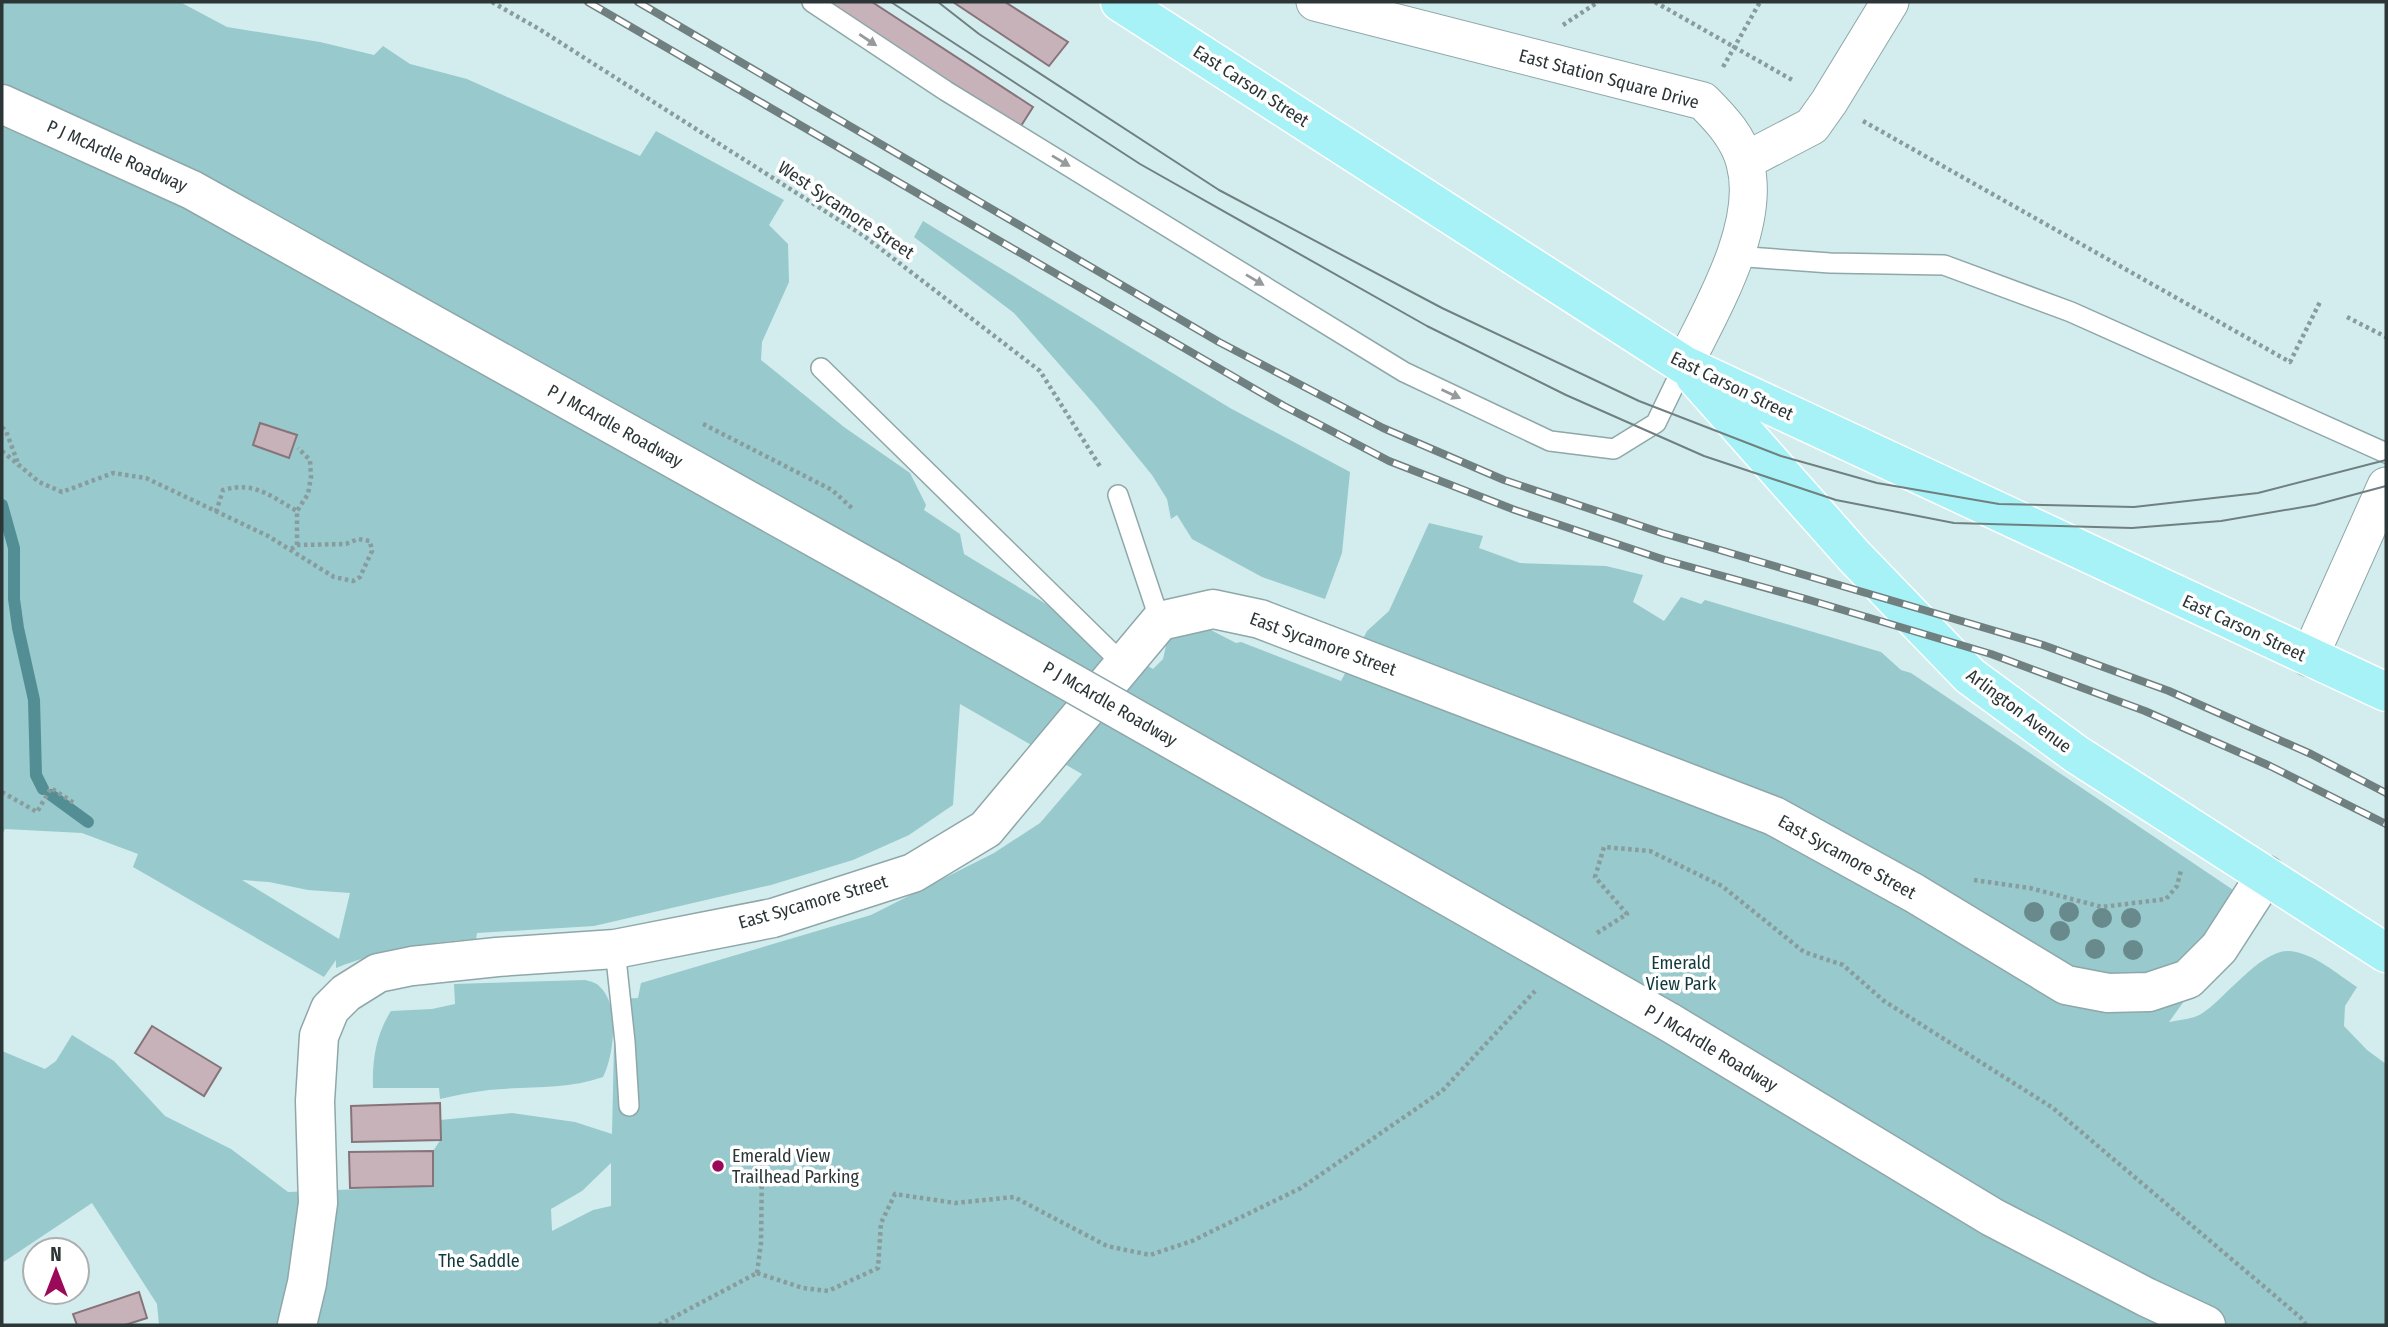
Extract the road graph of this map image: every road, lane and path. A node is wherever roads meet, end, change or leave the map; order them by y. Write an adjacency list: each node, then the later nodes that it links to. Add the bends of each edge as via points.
1 (492, 2): 28 (path, West Sycamore Street, via 864,236 1040,371)
2 (812, 2): 20 (lane, one-way to 20, via 946,91 1404,372 1550,441 1614,449 1656,423)
3 (1120, 2): 20 (main road, East Carson Street)
4 (1315, 2): 15 (street, East Station Square Drive, via 1703,101 1728,126)
5 (1598, 2): 9 (path)
6 (1655, 2): 10 (path)
7 (1759, 2): 10 (path)
8 (1890, 2): 15 (street, via 1812,126)
9 (1568, 20)
10 (1735, 47): 11 (path); 12 (path)
11 (1719, 74)
12 (1798, 83)
13 (2, 104): 51 (street, P J McArdle Roadway, bridge, via 192,190 1669,1022 1992,1217)
14 (1859, 119): 17 (path, via 2290,362)
15 (1745, 161): 16 (street, East Station Square Drive, via 1747,217)
16 (1734, 256): 20 (street, East Station Square Drive); 25 (lane, via 1944,265 2071,312)
17 (2320, 302)
18 (2347, 317): 19 (path)
19 (2386, 337)
20 (1684, 365): 34 (main road, East Carson Street); 39 (main road, Arlington Avenue, via 1854,556 1970,676 2076,754)
21 (821, 368): 35 (lane)
22 (2, 427): 26 (path)
23 (298, 448): 29 (path, via 310,460 311,477 308,494)
24 (2, 451): 26 (path)
25 (2386, 453)
26 (20, 466): 30 (path, via 39,482 62,492 113,473 146,478)
27 (2386, 486): 34 (street)
28 (1118, 495): 33 (lane)
29 (297, 511): 30 (path, via 254,487 237,486 223,490); 31 (path)
30 (216, 512): 32 (path)
31 (296, 545): 32 (path); 32 (path, via 346,544 358,538 370,541 372,551 360,578 353,581 334,577)
32 (290, 550)
33 (1160, 621): 35 (street, East Sycamore Street); 41 (street, East Sycamore Street, via 1213,609 1260,619 1774,816)
34 (2309, 658): 36 (main road, East Carson Street)
35 (1124, 664): 43 (street, East Sycamore Street, via 986,830 913,873 773,918)
36 (2386, 692)
37 (2, 792): 38 (path, via 37,812 51,788)
38 (74, 803)
39 (2191, 828): 40 (main road, Arlington Avenue); 41 (path, via 2177,886 2166,899 2102,907 2030,888 1971,879)
40 (2266, 876): 41 (street, East Sycamore Street, via 2219,948 2188,979 2149,992 2108,993 2066,985); 44 (main road, Arlington Avenue)
41 (1914, 893)
42 (1594, 936): 52 (path, via 1627,914 1595,877 1604,847 1650,851 1722,886 1804,952 1843,965 1884,1002 2053,1108)
43 (615, 949): 46 (lane); 49 (street, East Sycamore Street, via 485,958 378,973 330,1009 319,1036 318,1203)
44 (2386, 953)
45 (1537, 989): 48 (path, via 1442,1091 1301,1188 1192,1241 1150,1255 1107,1246 1014,1197 955,1203 895,1194 881,1223 878,1268 828,1291)
46 (629, 1106)
47 (762, 1164): 48 (path)
48 (757, 1273): 50 (path)
49 (297, 1325)
50 (659, 1325)
51 (2206, 1325)
52 (2306, 1325)

